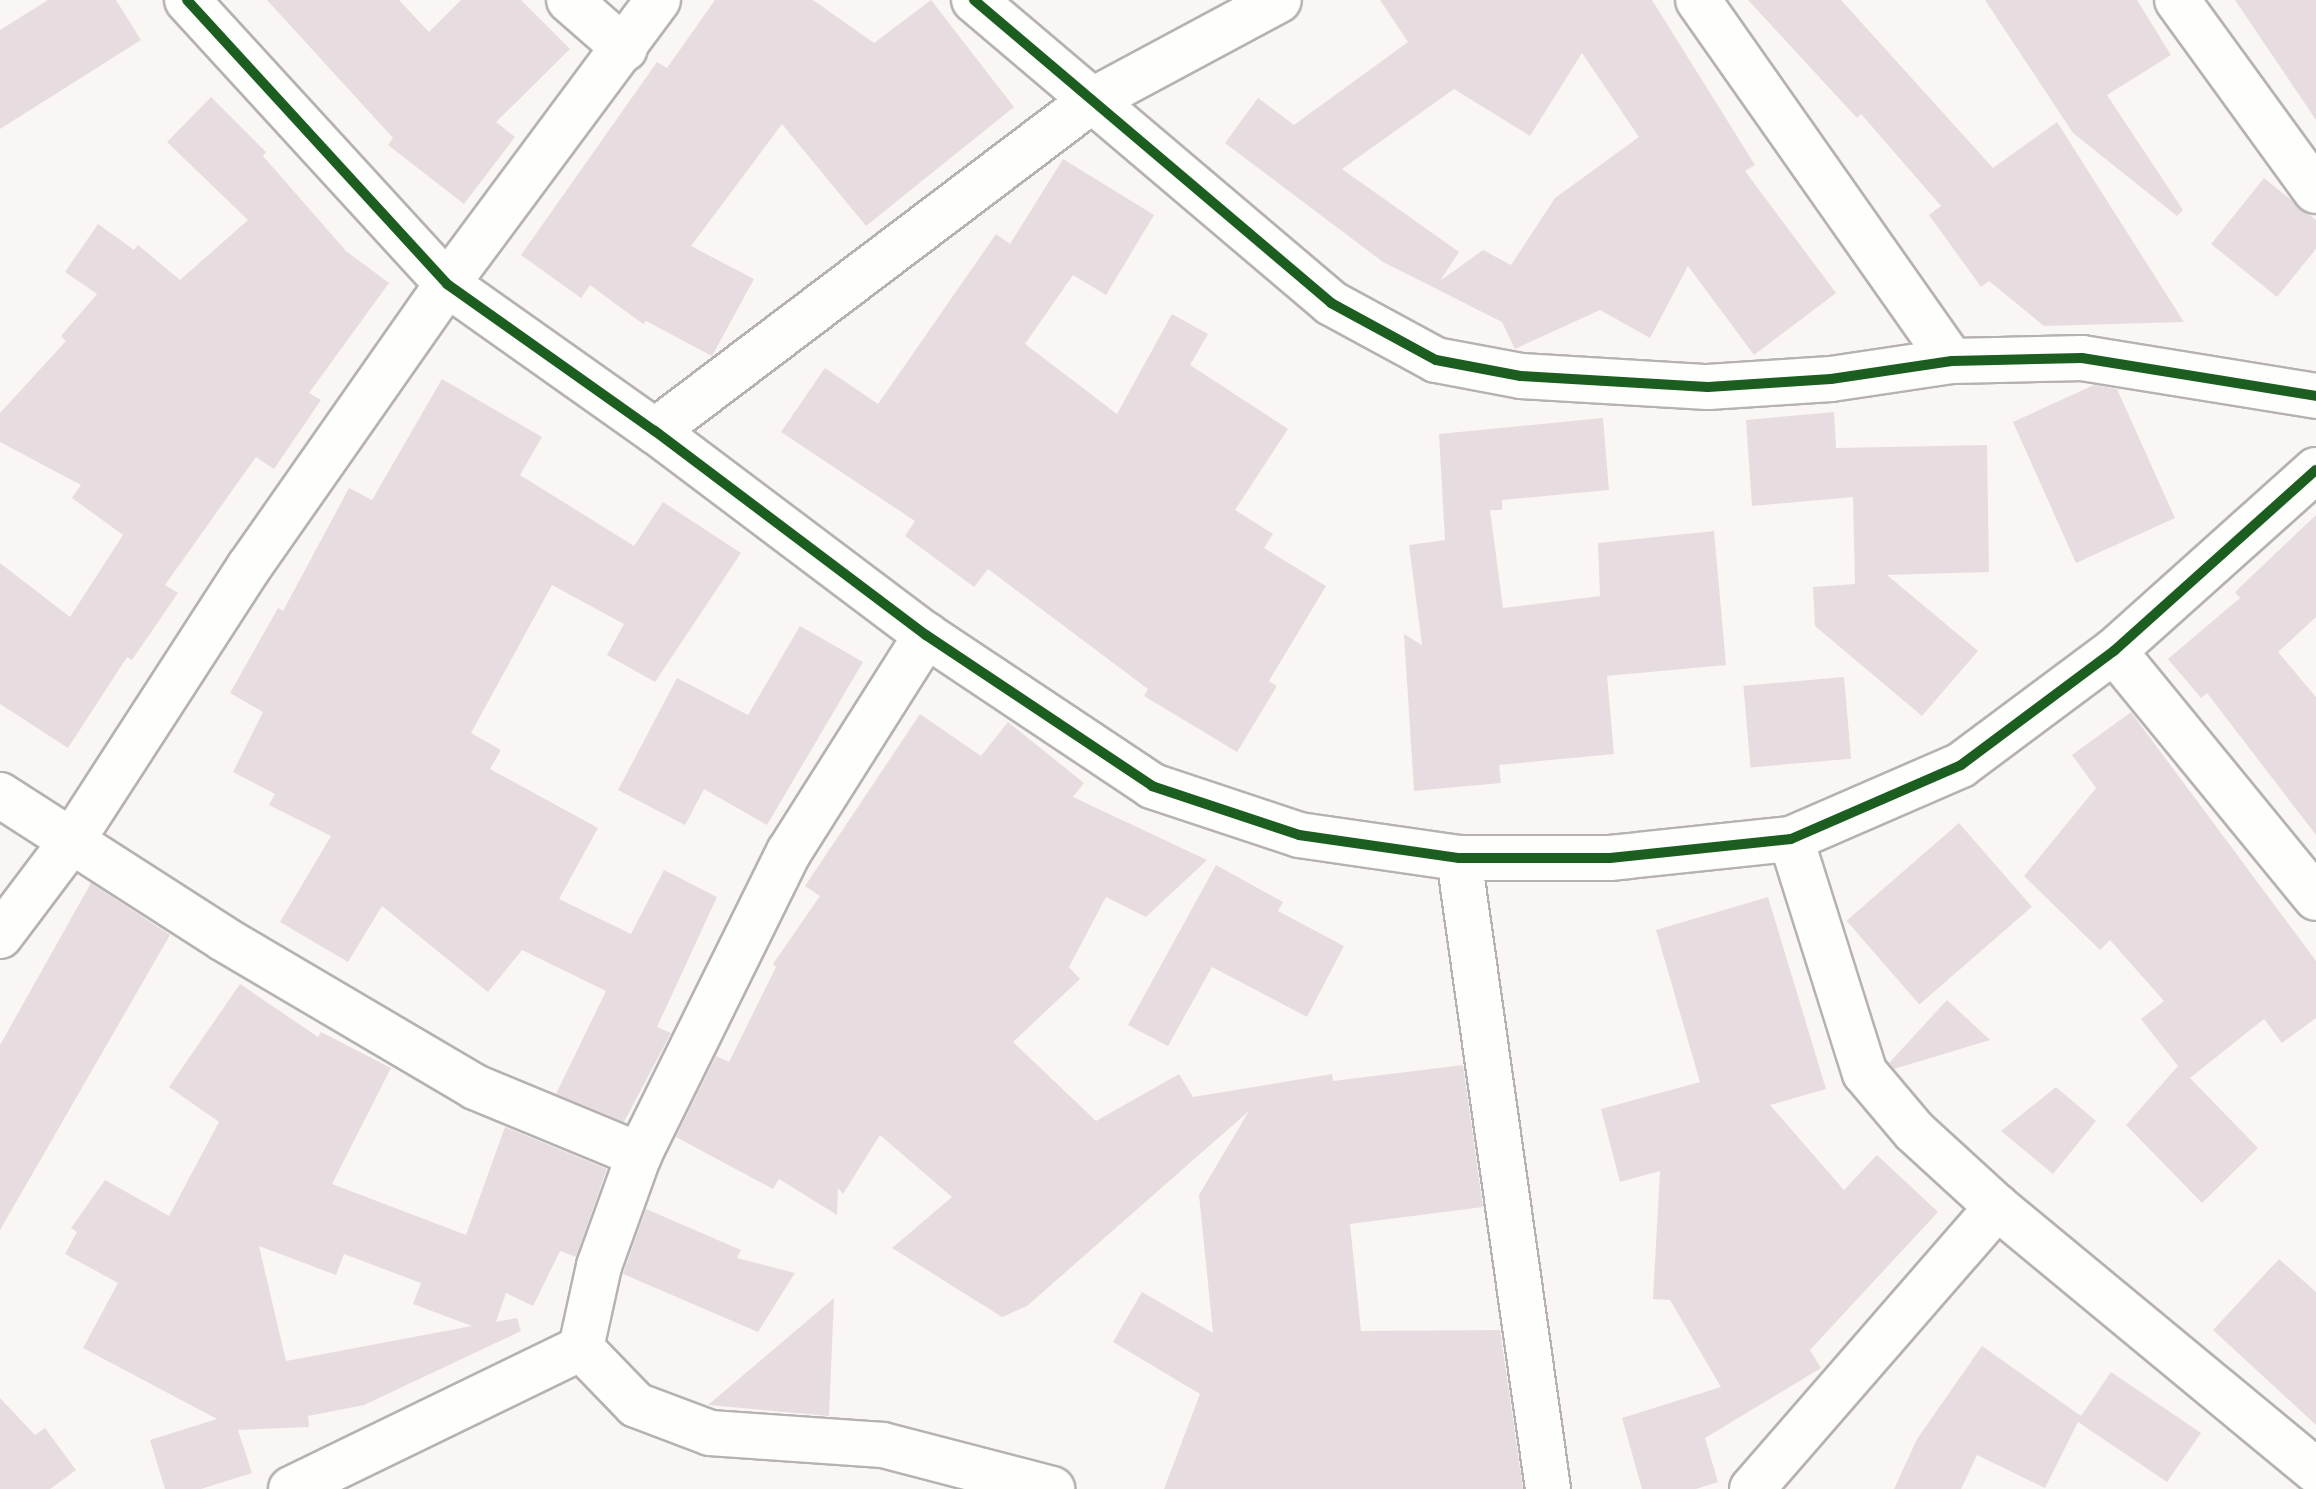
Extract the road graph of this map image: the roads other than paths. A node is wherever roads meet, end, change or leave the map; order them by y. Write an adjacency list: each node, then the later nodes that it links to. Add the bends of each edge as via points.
1 (187, 0): 11 (street)
2 (569, 0): 8 (street)
3 (658, 0): 8 (street)
4 (974, 0): 9 (street)
5 (1279, 0): 9 (street)
6 (1698, 0): 12 (street)
7 (2183, 3): 10 (street)
8 (625, 49): 11 (street)
9 (1091, 101): 12 (street, via 1331,303 1436,360 1521,376 1708,387 1831,379); 14 (street)
10 (2316, 191)
11 (447, 284): 14 (street); 19 (street, via 249,567)
12 (1952, 361): 13 (street, via 2082,358)
13 (2316, 396)
14 (655, 431): 16 (street)
15 (2316, 470): 17 (street)
16 (926, 635): 21 (street, via 1152,786 1299,835); 24 (street, via 789,852)
17 (2114, 651): 20 (street, via 1961,765); 22 (street)
18 (0, 795): 19 (street)
19 (73, 839): 23 (street); 24 (street, via 224,939 475,1087)
20 (1791, 839): 21 (street, via 1610,858); 25 (street, via 1865,1073 1914,1131)
21 (1459, 858): 30 (street)
22 (2316, 898)
23 (0, 936)
24 (639, 1155): 26 (street, via 599,1266)
25 (1997, 1207): 27 (street); 31 (street)
26 (581, 1348): 28 (street); 29 (street, via 636,1405 710,1433 883,1445)
27 (2316, 1471)
28 (291, 1489)
29 (1052, 1489)
30 (1548, 1489)
31 (1752, 1489)

